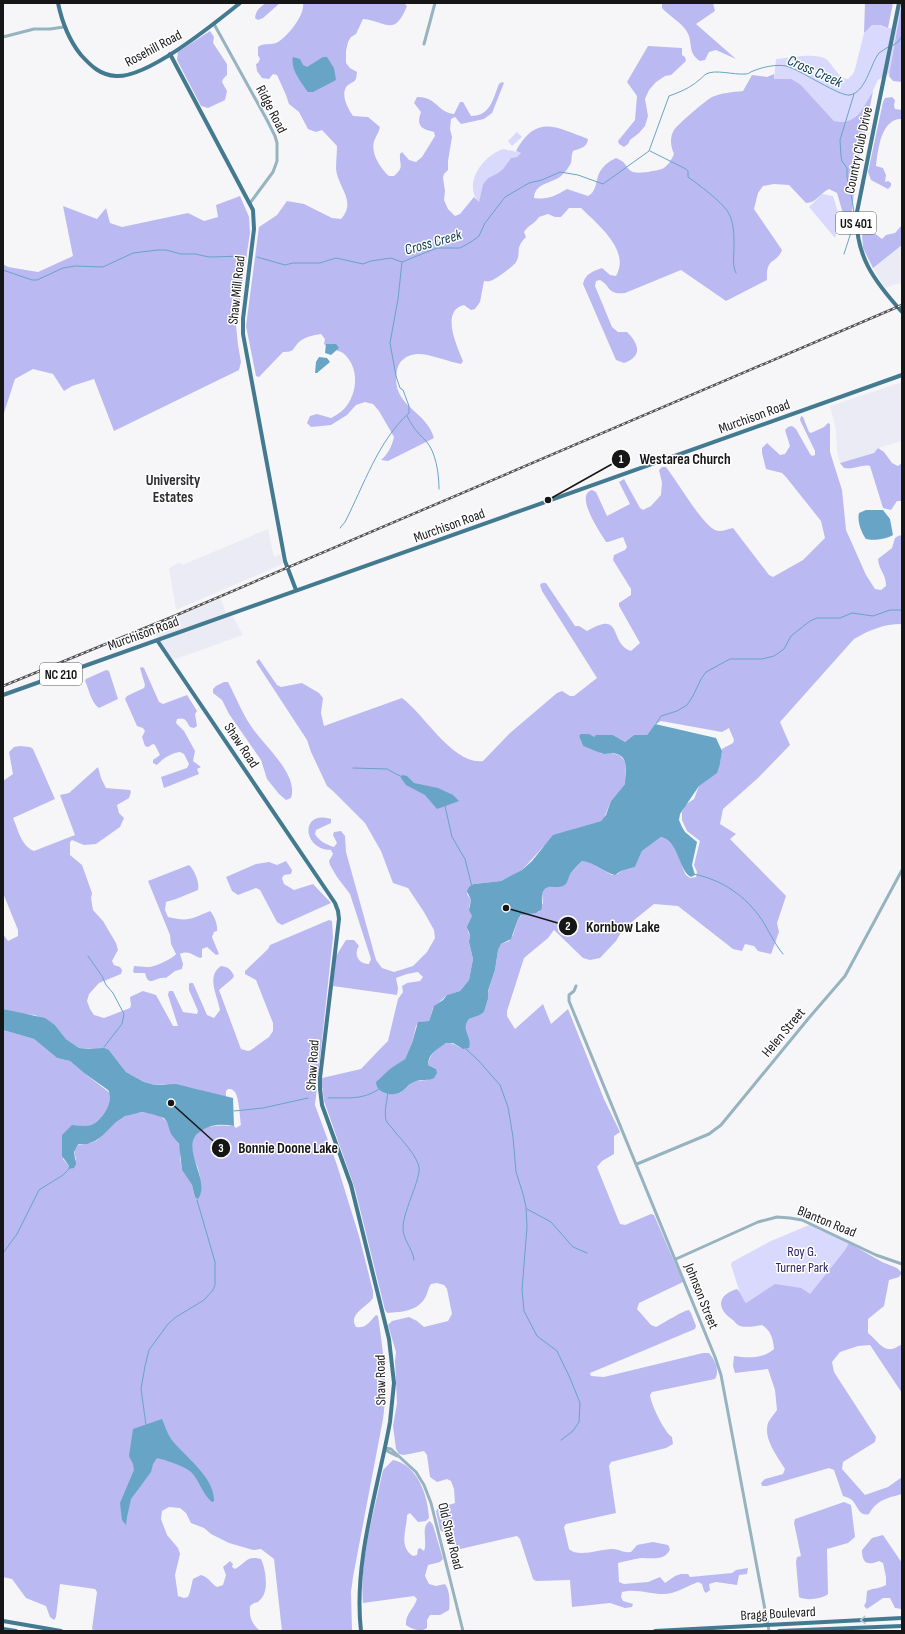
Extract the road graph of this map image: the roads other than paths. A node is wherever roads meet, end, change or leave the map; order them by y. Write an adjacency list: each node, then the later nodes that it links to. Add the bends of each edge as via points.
1 (58, 3): 6 (main road, Rosehill Road)
2 (240, 3): 5 (main road, Rosehill Road)
3 (435, 3): 8 (street)
4 (899, 3): 11 (main road, Country Club Drive / US 401, via 856,222 858,242 867,267)
5 (214, 24): 9 (main road, Rosehill Road); 10 (street, Ridge Road, via 277,143 278,155 274,172)
6 (64, 27): 7 (street, via 34,29); 9 (main road, Rosehill Road, via 84,58 98,71 108,75 134,74)
7 (3, 37)
8 (424, 44)
9 (170, 54): 10 (main road, Shaw Mill Road)
10 (250, 203): 13 (main road, Shaw Mill Road, via 254,229 243,334 285,561)
11 (902, 312)
12 (902, 375): 13 (main road, Murchison Road / NC 210)
13 (296, 590): 14 (main road, Murchison Road / NC 210)
14 (157, 640): 15 (main road, Murchison Road / NC 210); 21 (main road, Shaw Road, via 338,910 320,1089 322,1105 351,1185 391,1347 394,1398)
15 (3, 695)
16 (902, 870): 18 (street, Helen Street, via 845,976 721,1125 709,1134)
17 (576, 986): 18 (street, Johnson Street, via 569,995 569,1001)
18 (637, 1164): 19 (street, Johnson Street)
19 (676, 1259): 20 (street, Blanton Road, via 758,1222 772,1218 790,1218 808,1223 876,1255); 24 (street, Johnson Street, via 721,1375)
20 (902, 1264)
21 (385, 1448): 29 (main road, Shaw Road, via 362,1564 359,1600); 30 (street, Old Shaw Road, via 418,1475 429,1496)
22 (902, 1618): 24 (main road, Bragg Boulevard, one-way to 24)
23 (3, 1621): 28 (main road)
24 (768, 1624): 31 (main road, Bragg Boulevard); 32 (street, Johnson Street)
25 (902, 1626): 33 (main road, Bragg Boulevard)
26 (3, 1629): 27 (main road)
27 (16, 1631)
28 (61, 1631)
29 (361, 1631)
30 (463, 1631)
31 (655, 1631)
32 (769, 1631)
33 (779, 1631)

